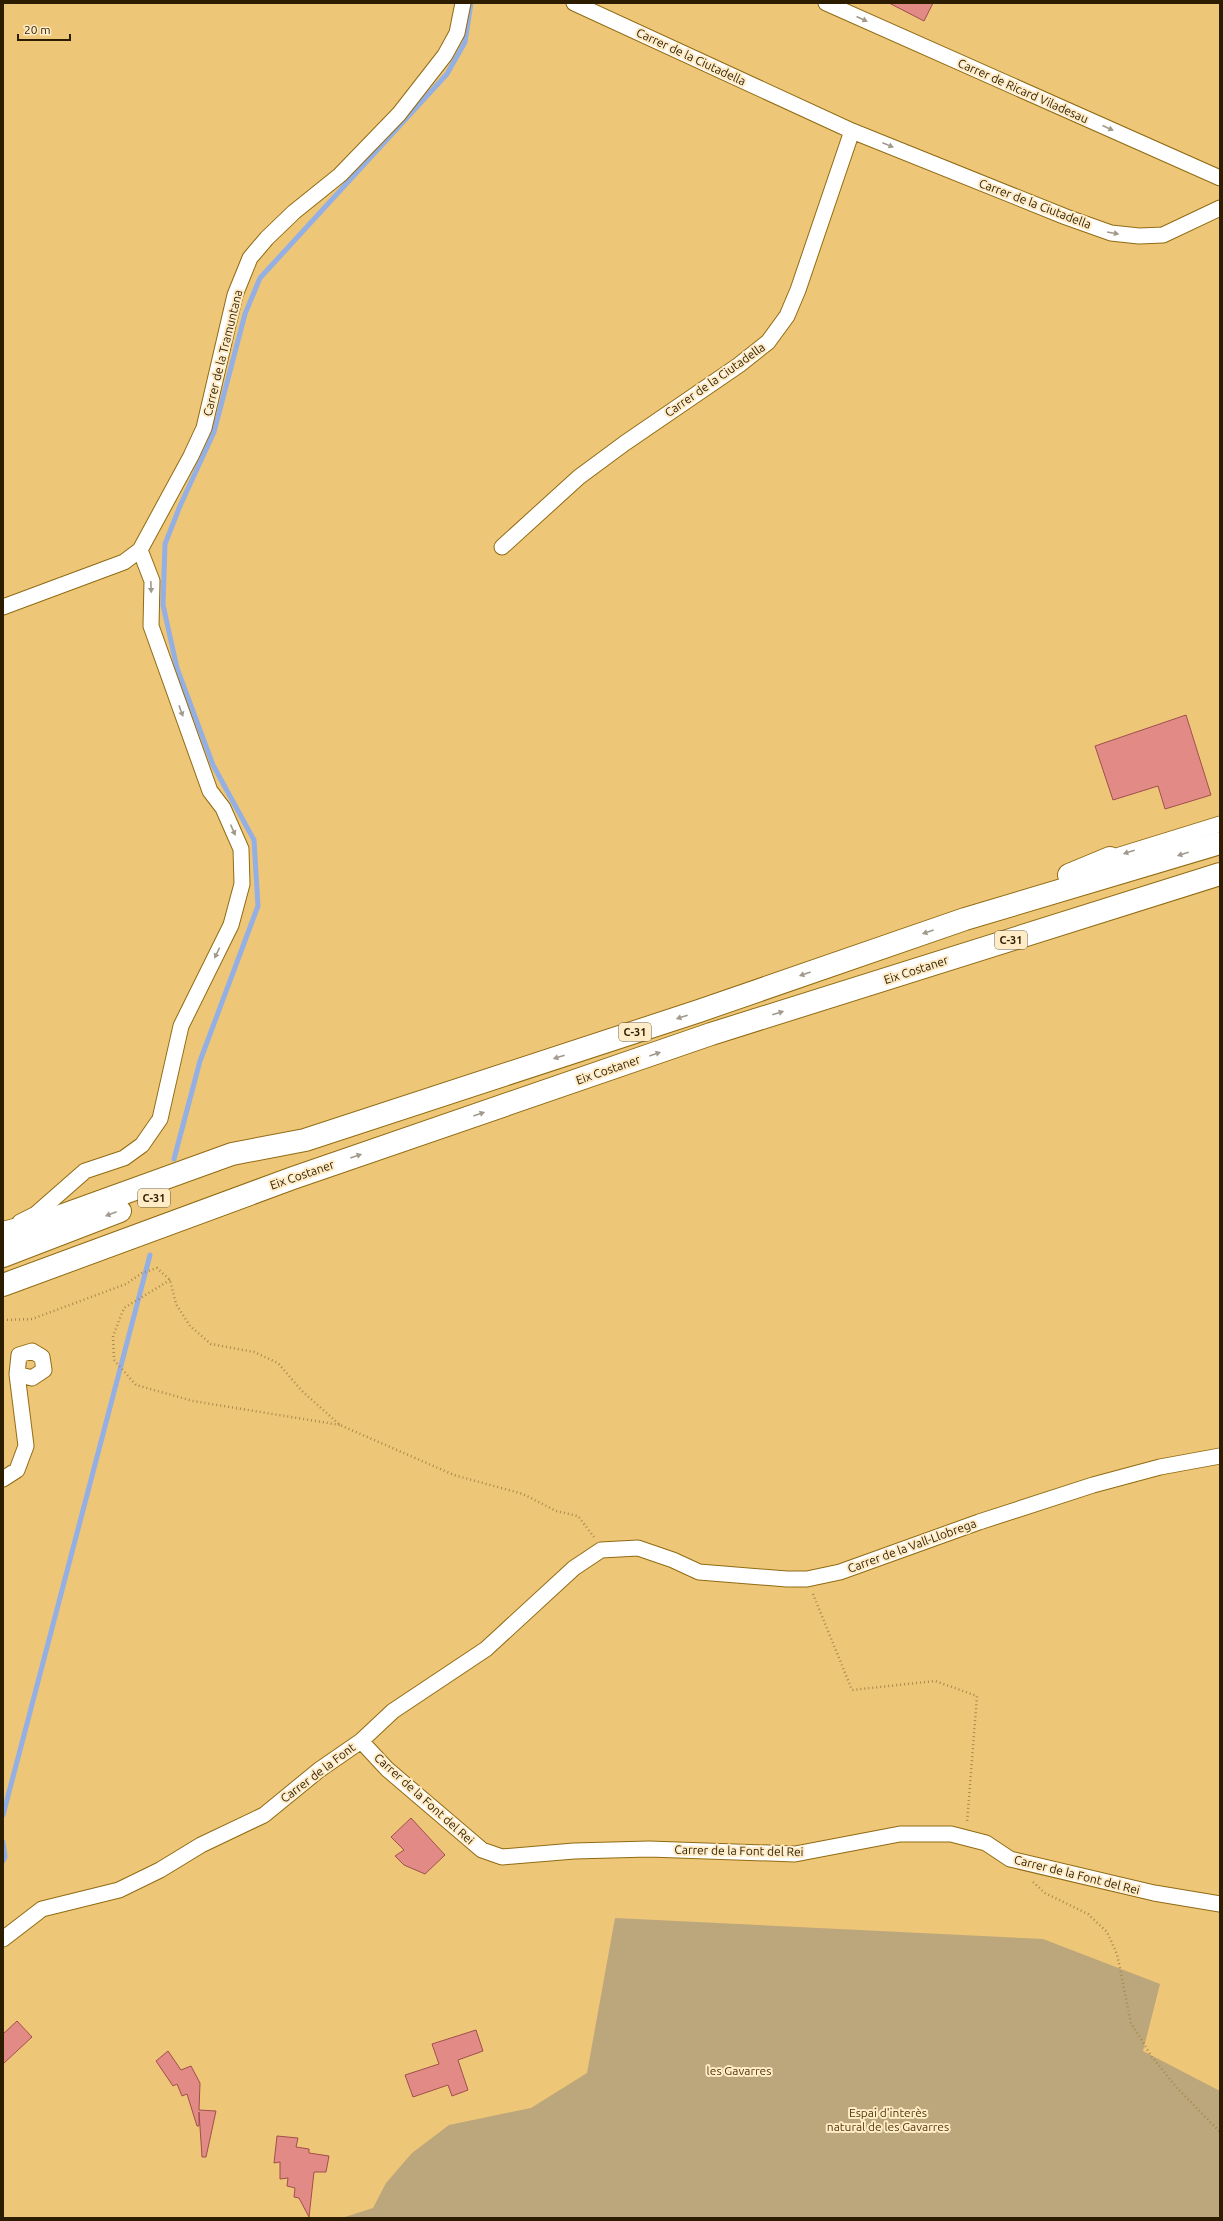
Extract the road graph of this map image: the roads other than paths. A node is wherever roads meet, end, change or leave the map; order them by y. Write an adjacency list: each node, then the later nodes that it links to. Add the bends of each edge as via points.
1 (463, 3): 8 (street, Carrer de la Tramuntana, via 457,33 445,55 399,114 340,175 294,212 250,258 235,295 204,428)
2 (574, 3): 4 (street, Carrer de la Ciutadella)
3 (826, 3): 5 (street, Carrer de Ricard Viladesau, one-way to 5)
4 (852, 130): 6 (street, Carrer de la Ciutadella, one-way to 6, via 1111,233 1163,235); 7 (street, Carrer de la Ciutadella, via 798,290 787,316 768,342 739,365 625,442 580,477)
5 (1220, 178)
6 (1220, 208)
7 (502, 547)
8 (140, 550): 9 (street, Carrer de la Tramuntana, via 124,562); 19 (street, one-way to 19, via 152,582 151,626 210,791 223,808 241,849 242,884 231,925 181,1026 160,1119 142,1145 124,1158 85,1171 36,1214)
9 (3, 607)
10 (1220, 824): 12 (street, one-way to 12)
11 (1220, 843): 15 (highway, C-31, one-way to 15)
12 (1110, 858): 15 (highway)
13 (1220, 874): 16 (highway, Eix Costaner / C-31)
14 (1220, 886): 16 (highway, via 915,981)
15 (965, 919): 17 (highway, C-31, one-way to 17, via 699,1011)
16 (802, 1006): 18 (highway, Eix Costaner / C-31, one-way to 16, via 711,1034)
17 (305, 1140): 20 (highway, via 232,1154 41,1223); 21 (highway, C-31, one-way to 21)
18 (293, 1178): 22 (highway, Eix Costaner / C-31); 23 (highway, via 263,1201)
19 (3, 1230)
20 (3, 1233)
21 (3, 1256)
22 (3, 1285)
23 (3, 1298)
24 (18, 1374): 26 (street, via 26,1446 17,1470)
25 (1220, 1456): 27 (street, Carrer de la Vall-Llobrega, via 1160,1467 1093,1485 979,1522 840,1572 807,1579 699,1572 638,1548)
26 (3, 1479)
27 (600, 1550): 28 (street, Carrer de la Font, via 574,1568 486,1649 394,1711)
28 (361, 1741): 29 (street, Carrer de la Font del Rei, via 387,1769 482,1850 502,1857 574,1851 649,1849 795,1854 900,1834 951,1834 986,1843 1010,1859 1154,1893); 30 (street, Carrer de la Font, via 319,1770 264,1815 201,1845 160,1870 119,1890 42,1909)
29 (1220, 1904)
30 (3, 1939)

